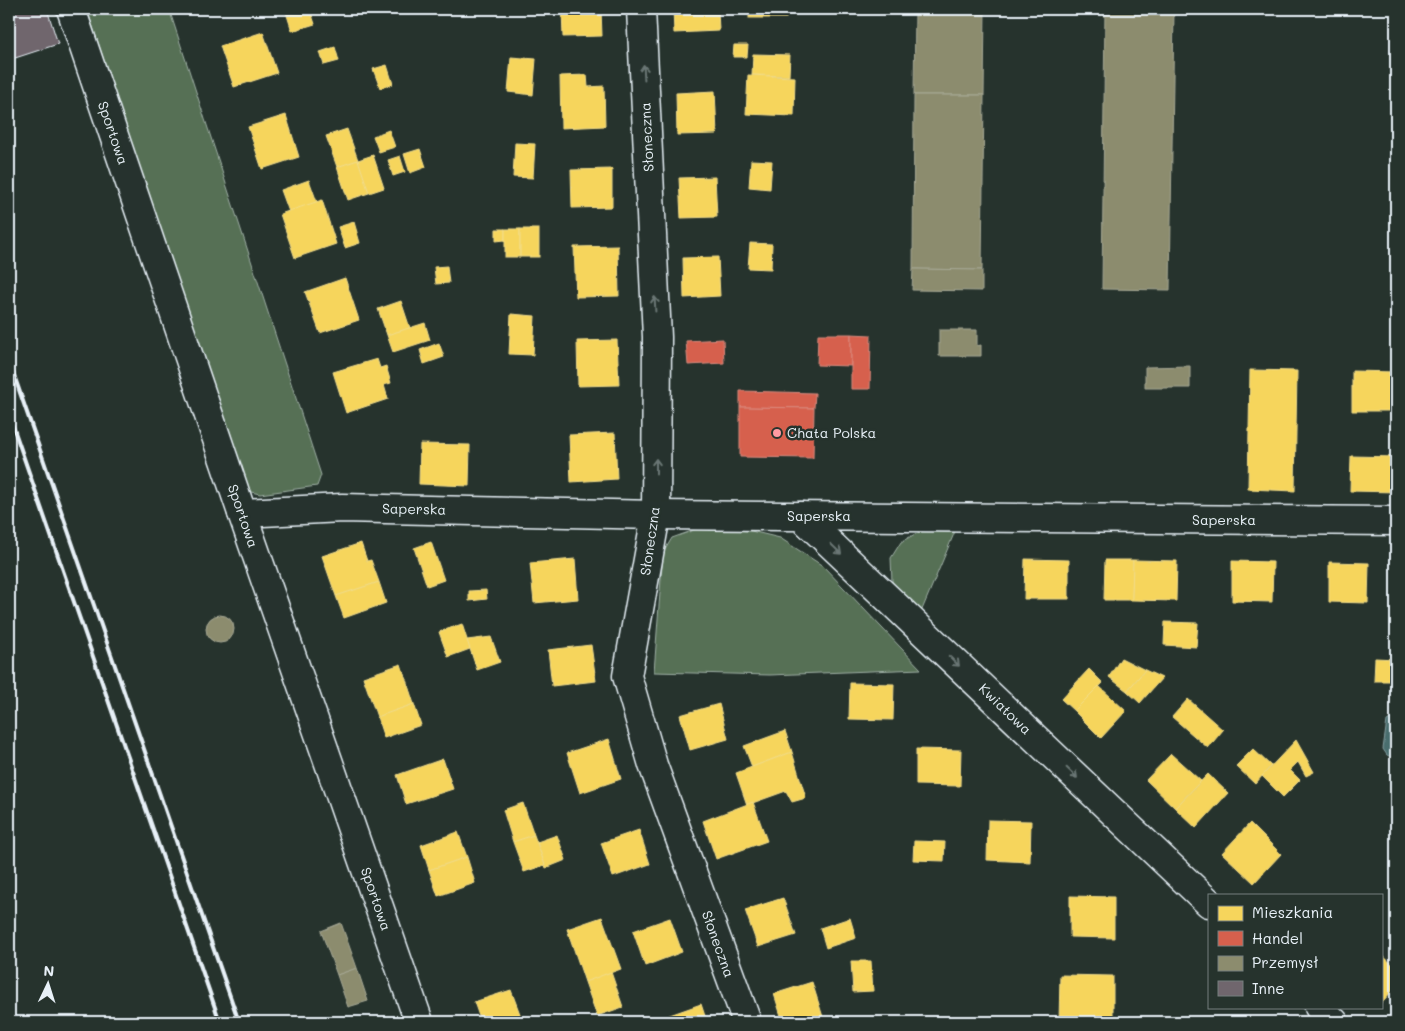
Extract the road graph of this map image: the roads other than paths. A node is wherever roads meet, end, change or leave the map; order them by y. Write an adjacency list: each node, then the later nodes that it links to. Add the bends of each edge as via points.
1 (71, 9): 3 (street, Sportowa)
2 (641, 9): 4 (street, Słoneczna, one-way to 2, via 657,337)
3 (242, 513): 4 (street, Saperska, via 342,508); 9 (street, Sportowa)
4 (656, 515): 5 (street, Saperska); 10 (street, Słoneczna, via 627,676 653,765)
5 (801, 516): 6 (street, Saperska); 7 (street, Kwiatowa, one-way to 7)
6 (1396, 521)
7 (1208, 902)
8 (1320, 1008): 11 (street)
9 (419, 1022)
10 (747, 1022)
11 (1334, 1022)

